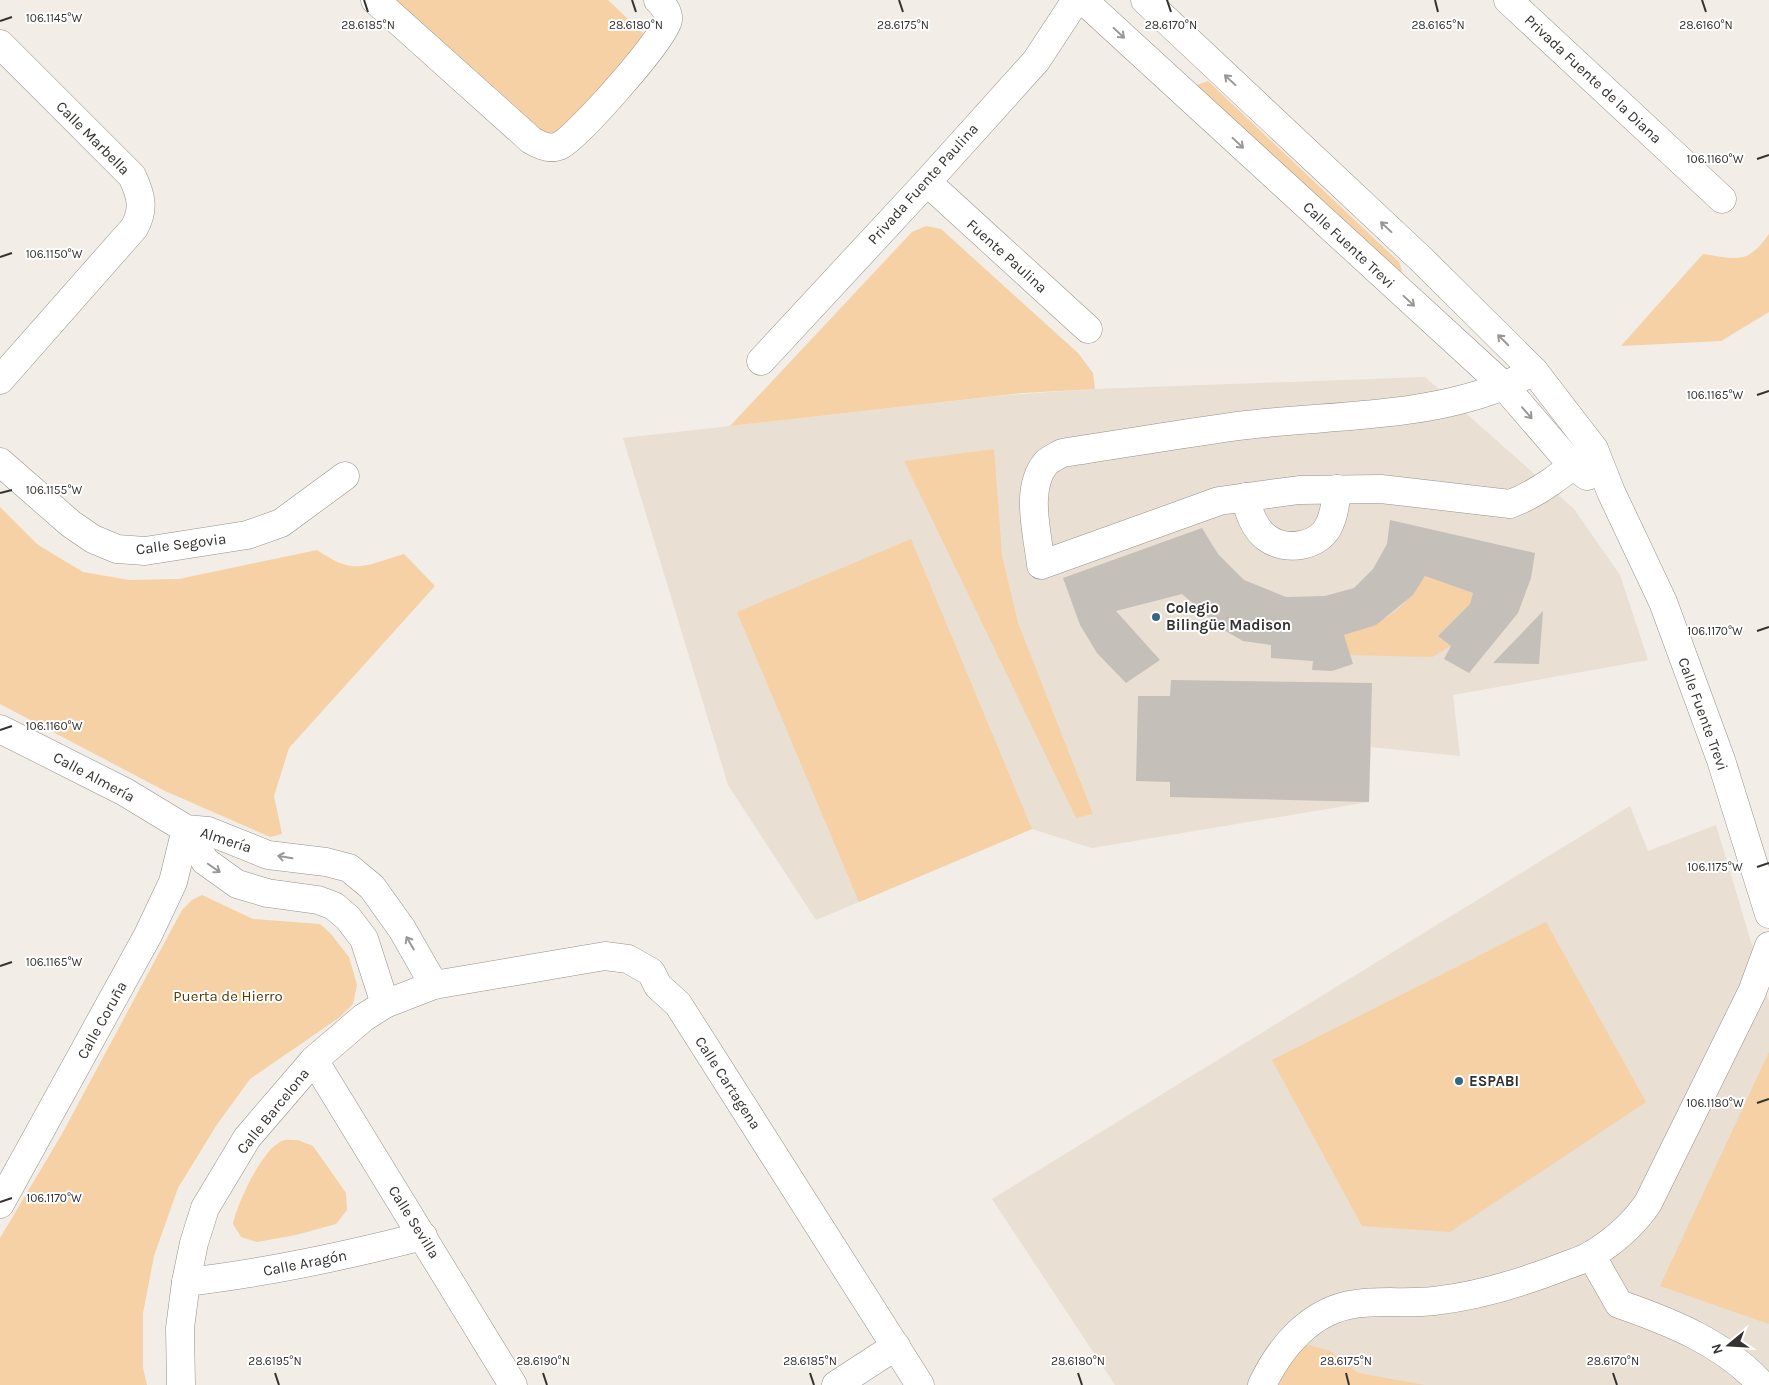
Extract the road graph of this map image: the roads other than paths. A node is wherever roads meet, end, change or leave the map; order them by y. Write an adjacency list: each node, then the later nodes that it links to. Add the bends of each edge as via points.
1 (375, 0): 2 (street, via 530,140 540,146 556,148 606,102 666,28 667,12)
2 (658, 0)
3 (1076, 0): 8 (street, Privada Fuente Paulina, via 1036,60)
4 (1083, 0): 14 (street, Calle Fuente Trevi, one-way to 14)
5 (1145, 0): 12 (street, Calle Fuente Trevi, one-way to 5, via 1422,260)
6 (1508, 0): 9 (street, Privada Fuente de la Diana)
7 (0, 44): 13 (street, Calle Marbella, via 132,176 142,206 134,228)
8 (927, 182): 10 (street, Fuente Paulina); 11 (street, Privada Fuente Paulina)
9 (1722, 199)
10 (1088, 329)
11 (761, 360)
12 (1534, 371): 14 (street); 15 (street, Calle Fuente Trevi)
13 (0, 380)
14 (1504, 386): 17 (street, Calle Fuente Trevi, one-way to 17); 21 (street, via 1465,398 1386,412 1246,425 1062,453 1046,462 1038,476 1034,496 1041,566 1218,501)
15 (1594, 449): 17 (street); 20 (street, Calle Fuente Trevi)
16 (0, 462): 18 (street, Calle Segovia, via 70,524 92,539 117,549 145,551 247,535 281,523)
17 (1573, 466): 19 (street, via 1510,504 1381,488); 20 (street, Calle Fuente Trevi)
18 (345, 476)
19 (1338, 489): 21 (street); 21 (street, via 1330,525 1308,544 1295,546 1266,538 1256,528)
20 (1611, 492): 24 (street, Calle Fuente Trevi, via 1666,611 1720,760)
21 (1245, 497)
22 (0, 729): 23 (street, Calle Almería, via 125,792)
23 (186, 829): 26 (street, Almería, one-way to 23, via 402,929 372,887 349,868 268,855 208,831); 27 (street, Almería, one-way to 27, via 205,861 236,884 318,900 334,906 348,918 364,939); 29 (street, Calle Coruña, via 174,882 148,935)
24 (1769, 914)
25 (1769, 946): 31 (street, via 1752,992 1648,1203 1621,1235)
26 (434, 985): 27 (street, Calle Barcelona); 33 (street, Calle Cartagena, via 605,956 628,959 650,972 658,986 678,1004)
27 (385, 1004): 28 (street, Calle Barcelona, via 363,1018)
28 (314, 1060): 30 (street, Calle Sevilla); 32 (street, Calle Barcelona, via 247,1138 214,1192 205,1208 194,1243)
29 (0, 1204)
30 (423, 1236): 32 (street, Calle Aragón, via 240,1276); 35 (street, Calle Sevilla)
31 (1591, 1255): 38 (street, via 1524,1281 1467,1296 1432,1302 1354,1304 1329,1311 1306,1325 1286,1346); 39 (street, via 1619,1304 1663,1320 1734,1357)
32 (186, 1282): 34 (street, Calle Barcelona, via 180,1328)
33 (896, 1346): 36 (street); 37 (street, Calle Cartagena)
34 (181, 1385)
35 (513, 1385)
36 (836, 1385)
37 (920, 1385)
38 (1262, 1385)
39 (1762, 1385)

